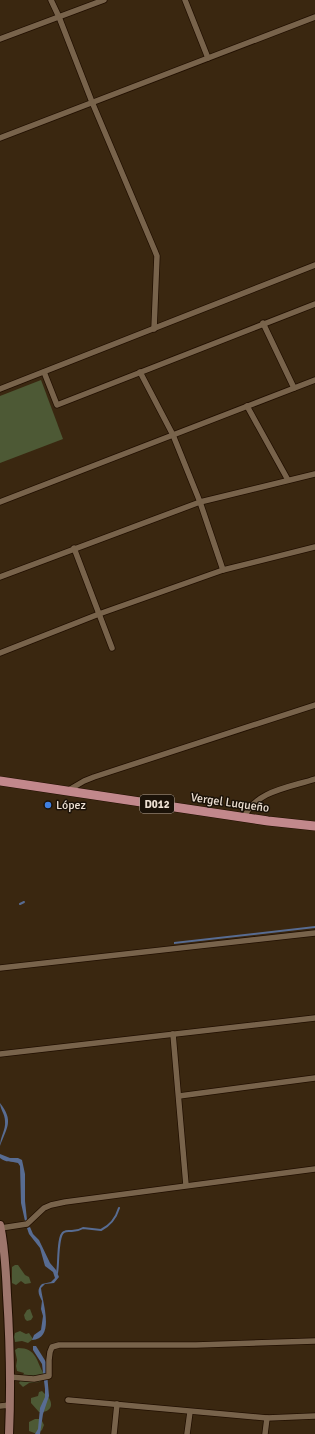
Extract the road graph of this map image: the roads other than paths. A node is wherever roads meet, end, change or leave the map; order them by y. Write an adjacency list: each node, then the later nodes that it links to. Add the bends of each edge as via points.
1 (51, 0): 4 (street)
2 (104, 0): 4 (street)
3 (185, 0): 7 (street)
4 (59, 17): 6 (street); 8 (street)
5 (315, 17): 7 (street)
6 (0, 39)
7 (208, 58): 8 (street)
8 (92, 102): 9 (street); 13 (street, via 157,256)
9 (0, 138)
10 (315, 265): 13 (street)
11 (315, 304): 12 (street)
12 (263, 323): 15 (street); 17 (street)
13 (154, 329): 14 (street)
14 (44, 372): 15 (street, via 56,405); 18 (street)
15 (140, 372): 20 (street)
16 (315, 380): 17 (street)
17 (294, 388): 19 (street)
18 (0, 389)
19 (247, 406): 20 (street); 22 (street)
20 (173, 435): 23 (street); 24 (street)
21 (315, 474): 22 (street)
22 (288, 480): 24 (street)
23 (0, 502)
24 (200, 502): 26 (street); 27 (street)
25 (315, 547): 27 (street)
26 (74, 548): 28 (street); 29 (street)
27 (223, 570): 29 (street)
28 (0, 577)
29 (99, 614): 30 (street); 31 (street)
30 (112, 648)
31 (0, 653)
32 (315, 705): 35 (street, via 94,777)
33 (315, 779): 36 (street, via 262,797 249,808)
34 (0, 781): 35 (main road, Vergel Luqueño / D012)
35 (67, 790): 36 (main road, Vergel Luqueño / D012)
36 (244, 818): 37 (main road, Vergel Luqueño / D012)
37 (315, 826)
38 (315, 933): 39 (street)
39 (0, 968)
40 (315, 1018): 41 (street)
41 (173, 1034): 42 (street); 44 (street)
42 (0, 1054)
43 (315, 1078): 44 (street)
44 (178, 1096): 46 (street)
45 (315, 1169): 46 (street)
46 (186, 1185): 47 (street, via 51,1205 27,1224)
47 (0, 1226): 49 (main road, via 5,1265)
48 (315, 1341): 49 (street, via 196,1345 59,1345 52,1347 50,1352 49,1376)
49 (10, 1378): 52 (main road)
50 (68, 1400): 51 (street)
51 (117, 1404): 54 (street); 58 (street)
52 (10, 1405): 53 (street); 57 (main road)
53 (0, 1406)
54 (190, 1412): 56 (street); 59 (street)
55 (315, 1416): 56 (street)
56 (267, 1418): 60 (street)
57 (9, 1434)
58 (114, 1434)
59 (188, 1434)
60 (265, 1434)

